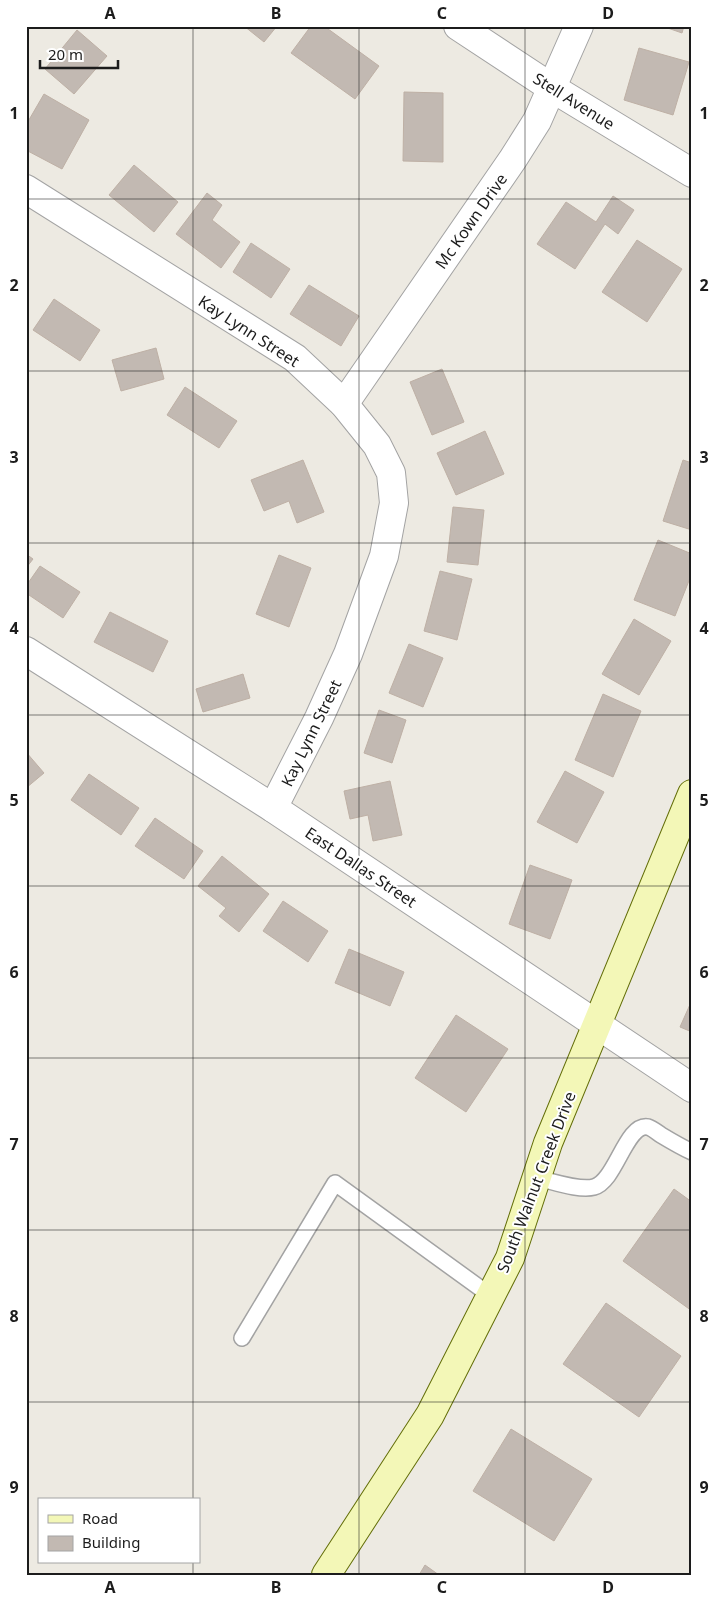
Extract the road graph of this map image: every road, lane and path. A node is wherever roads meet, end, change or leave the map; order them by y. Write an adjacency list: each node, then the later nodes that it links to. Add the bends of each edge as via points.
1 (458, 26): 3 (street, Stell Avenue)
2 (579, 26): 3 (street, Mc Kown Drive)
3 (552, 88): 4 (street, Stell Avenue); 6 (street, Mc Kown Drive, via 537,121 513,159)
4 (692, 173)
5 (26, 189): 6 (street, Kay Lynn Street, via 295,358)
6 (344, 404): 9 (street, Kay Lynn Street, via 377,445 391,473 394,503 384,556 348,654)
7 (26, 651): 9 (street, East Dallas Street)
8 (692, 794): 10 (street, South Walnut Creek Drive)
9 (273, 808): 10 (street, East Dallas Street)
10 (597, 1025): 11 (street, East Dallas Street); 13 (street, South Walnut Creek Drive, via 548,1143)
11 (692, 1088)
12 (692, 1152): 13 (lane, via 648,1127 640,1128 606,1179 594,1187 581,1188)
13 (537, 1178): 14 (street, South Walnut Creek Drive, via 510,1258)
14 (491, 1296): 15 (lane, via 335,1183); 16 (street, South Walnut Creek Drive, via 430,1415)
15 (242, 1338)
16 (326, 1575)

